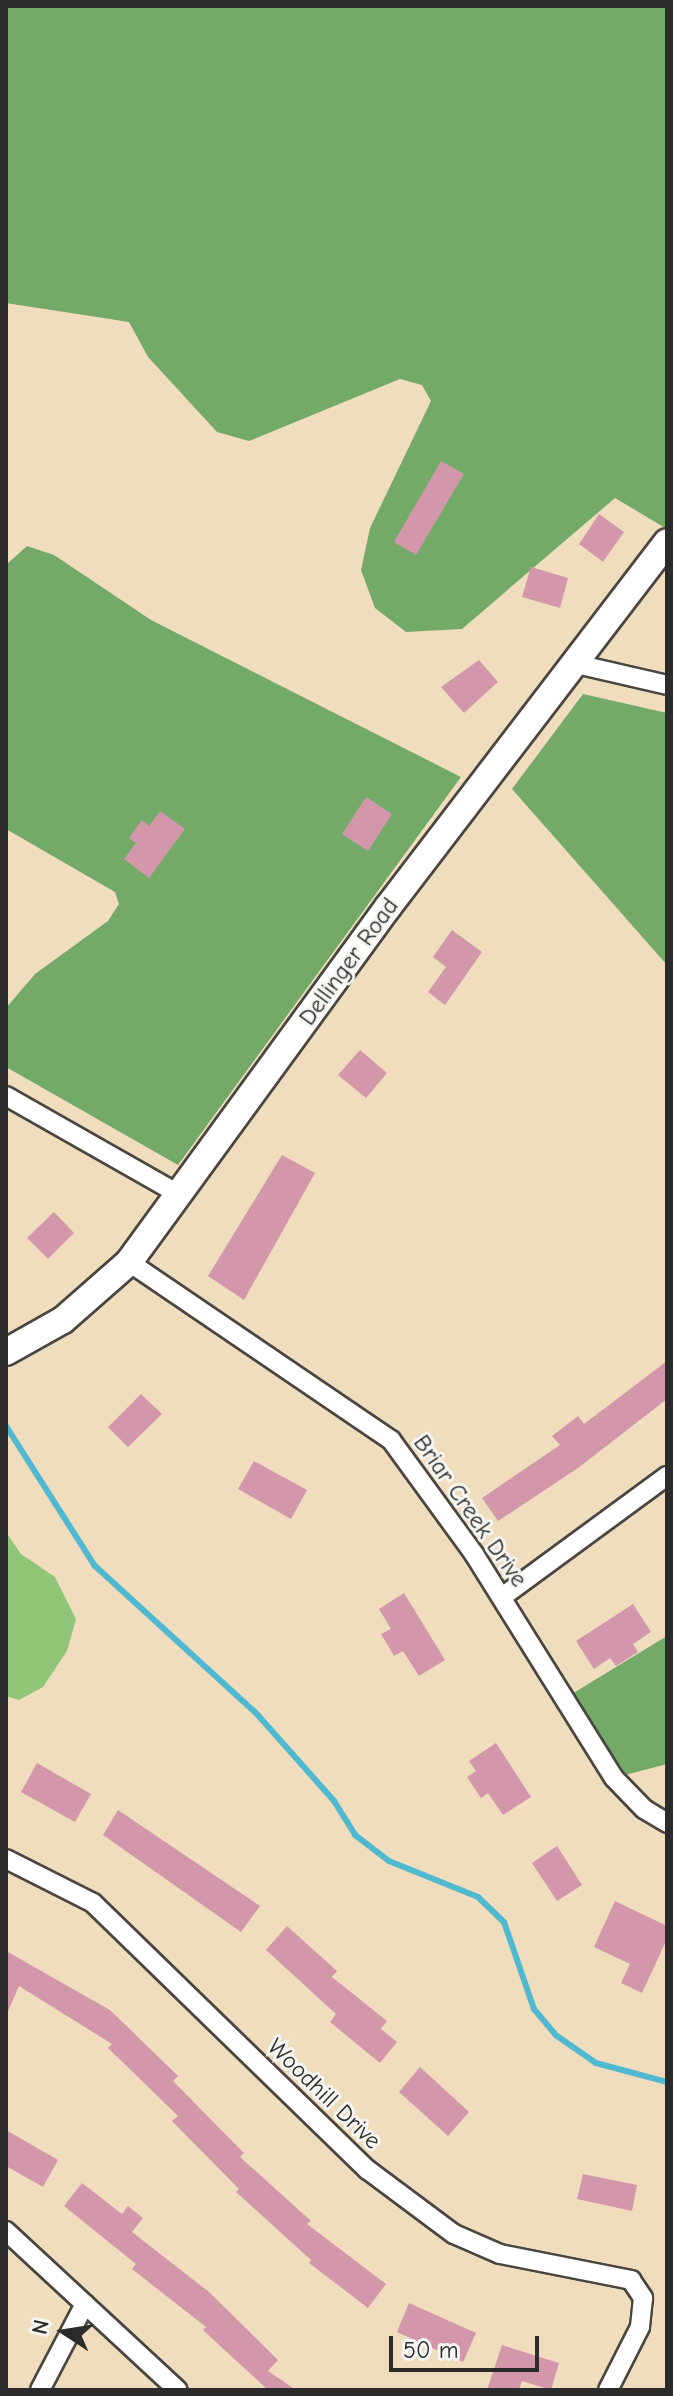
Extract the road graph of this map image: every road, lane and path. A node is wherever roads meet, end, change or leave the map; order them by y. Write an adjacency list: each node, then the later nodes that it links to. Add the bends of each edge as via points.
1 (667, 542): 2 (street, Dellinger Road)
2 (572, 663): 3 (street); 5 (street, Dellinger Road, via 368,934)
3 (667, 685)
4 (6, 1096): 5 (street)
5 (182, 1196): 6 (street, Dellinger Road)
6 (129, 1262): 7 (street, Dellinger Road, via 63,1320); 9 (street, Briar Creek Drive, via 391,1440)
7 (6, 1352)
8 (667, 1476): 9 (street)
9 (502, 1597): 10 (street, Briar Creek Drive, via 614,1778 644,1809)
10 (667, 1823)
11 (6, 1859): 16 (street, Woodhill Drive, via 93,1903 368,2170 454,2234 500,2254 631,2280 643,2298 640,2327)
12 (6, 2231): 13 (street)
13 (85, 2304): 14 (street); 15 (street)
14 (40, 2390)
15 (178, 2390)
16 (608, 2390)

